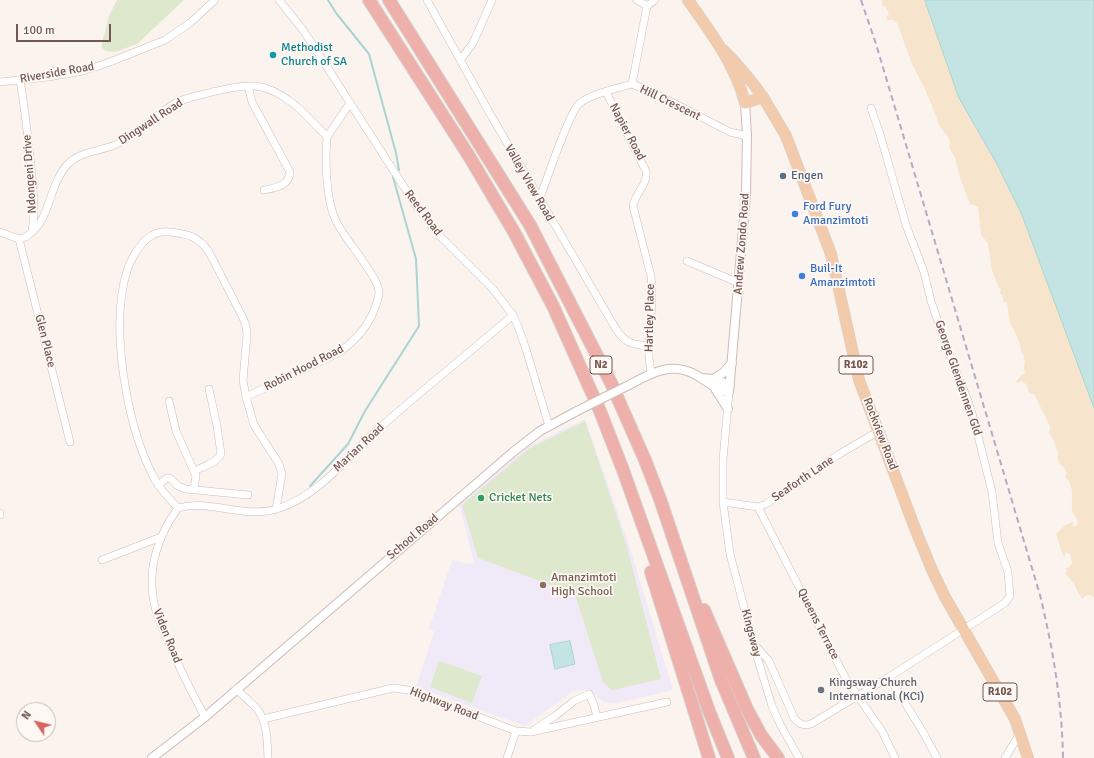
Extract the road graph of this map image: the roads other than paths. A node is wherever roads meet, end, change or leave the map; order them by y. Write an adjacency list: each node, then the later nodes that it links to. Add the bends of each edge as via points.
1 (215, 0): 13 (street, Riverside Road, via 176,34 148,47 83,71)
2 (369, 0): 50 (highway, N2, via 469,156 514,232 553,306 590,388)
3 (389, 0): 56 (highway, N2, via 530,225 611,383 645,460)
4 (427, 0): 12 (street, Valley View Road)
5 (492, 0): 12 (street, via 473,43)
6 (637, 0): 10 (street)
7 (655, 0): 10 (street)
8 (688, 0): 11 (main road, Andrew Zondo Road)
9 (281, 1): 19 (street, Reed Road)
10 (647, 6): 15 (street)
11 (722, 49): 18 (main road, Rockview Road); 20 (main road, Andrew Zondo Road, via 738,79)
12 (461, 59): 25 (street, Valley View Road, via 467,74)
13 (20, 80): 14 (street, Riverside Road); 28 (street, Ndongeni Drive, via 34,202)
14 (0, 82)
15 (632, 84): 17 (street, Hill Crescent); 22 (street, Hill Crescent, via 730,132)
16 (248, 86): 23 (street, Dingwall Road, via 268,89 282,96); 24 (street, via 252,102 290,172 285,183); 28 (street, Dingwall Road, via 219,90 181,101 120,143 75,158 60,175 40,224)
17 (606, 92): 25 (street, Hill Crescent, via 587,99 576,107); 26 (street, Napier Road, via 646,171 644,184 634,202)
18 (763, 97): 20 (main road); 43 (main road, Rockview Road / R102, via 786,136 828,246 859,380)
19 (350, 103): 23 (street); 32 (street, Reed Road, via 430,224 493,290)
20 (745, 103): 22 (street, Andrew Zondo Road)
21 (871, 108): 57 (street, George Glendennen Gld, via 940,328 974,420 992,492 998,543 1008,572 1008,600)
22 (747, 136): 31 (street, Andrew Zondo Road, via 746,194)
23 (327, 137): 39 (street, Robin Hood Road, via 326,163 333,212 342,232 378,286 377,302 363,331 348,346)
24 (264, 190)
25 (539, 200): 33 (street, Valley View Road, via 622,338 628,343)
26 (635, 216): 33 (street, Hartley Place, via 651,276 652,309)
27 (0, 232): 29 (street)
28 (32, 232): 29 (street)
29 (19, 239): 44 (street, Glen Place)
30 (686, 261): 31 (street)
31 (739, 283): 34 (street, Andrew Zondo Road)
32 (513, 315): 42 (street, Reed Road, via 526,349); 53 (street, Marian Road, via 376,431 316,488 292,504)
33 (648, 346): 35 (street, Hartley Place)
34 (732, 363): 36 (street); 37 (street, Andrew Zondo Road)
35 (651, 373): 36 (street, School Road, via 674,368); 42 (street, School Road, bridge)
36 (713, 383): 37 (street, School Road); 41 (street)
37 (730, 388): 41 (street, Andrew Zondo Road)
38 (209, 389): 45 (street, via 221,454 215,461)
39 (246, 397): 46 (street, via 243,380 246,326 209,252 203,243 194,237 163,231 154,233 138,248 128,267 121,299 119,326 126,389 136,430); 53 (street, via 254,425 282,474)
40 (169, 401): 45 (street, via 176,431)
41 (728, 409): 49 (street, Andrew Zondo Road, via 723,460)
42 (548, 426): 60 (street, School Road, via 513,452)
43 (879, 431): 51 (street, Seaforth Lane); 57 (main road, Rockview Road / R102, via 932,570)
44 (70, 442)
45 (194, 471): 47 (street)
46 (158, 485): 47 (street, via 170,478 182,488); 52 (street)
47 (194, 490): 48 (street)
48 (248, 495)
49 (723, 502): 51 (street, Seaforth Lane); 58 (street, Kingsway, via 730,554)
50 (635, 503): 72 (highway, via 635,519); 73 (highway, N2)
51 (758, 507): 61 (street, Queens Terrace, via 846,679)
52 (178, 508): 53 (street, Marian Road, via 195,505 248,512); 54 (street, Viden Road)
53 (276, 509)
54 (160, 537): 55 (street); 63 (street, Viden Road, via 152,568 154,603 179,667)
55 (102, 560)
56 (692, 592): 74 (highway, N2, via 721,680); 75 (highway, via 704,609 747,709 761,735)
57 (963, 629): 59 (street); 68 (main road, Rockview Road / R102)
58 (754, 644): 61 (street, via 769,661 794,718 801,725 811,724); 76 (street, Kingsway, via 772,706)
59 (889, 677): 61 (street); 78 (street)
60 (236, 689): 63 (street, School Road); 65 (street)
61 (858, 696): 77 (street, Queens Terrace, via 886,738)
62 (667, 702): 64 (street, Highway Road)
63 (205, 717): 69 (street, School Road)
64 (597, 717): 67 (street, Highway Road); 67 (street, via 589,694 574,701)
65 (263, 719): 66 (street, Highway Road, via 393,688 408,690); 70 (street)
66 (516, 731): 67 (street, Highway Road); 71 (street)
67 (531, 732)
68 (1020, 732): 79 (street); 80 (main road, Rockview Road / R102)
69 (152, 758)
70 (268, 758)
71 (507, 758)
72 (709, 758)
73 (728, 758)
74 (754, 758)
75 (778, 758)
76 (800, 758)
77 (895, 758)
78 (937, 758)
79 (1005, 758)
80 (1028, 758)

